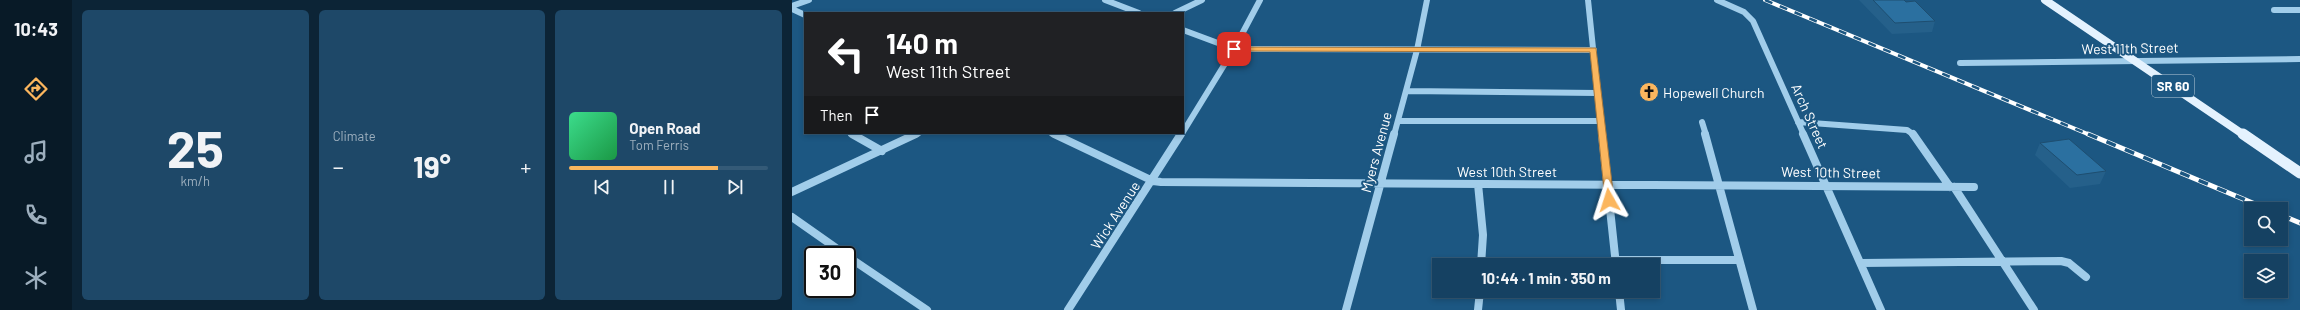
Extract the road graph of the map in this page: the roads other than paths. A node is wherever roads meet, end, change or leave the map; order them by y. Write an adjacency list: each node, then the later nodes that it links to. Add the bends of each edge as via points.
1 (809, 0): 9 (street)
2 (1106, 0): 12 (street)
3 (1202, 0): 13 (street)
4 (1260, 0): 16 (street, Wick Avenue)
5 (1427, 0): 17 (street, Myers Avenue)
6 (1588, 0): 18 (street)
7 (1717, 0): 27 (street, Arch Street, via 1744,12 1753,21)
8 (2045, 0): 19 (main road, SR 60)
9 (792, 7): 14 (street)
10 (2274, 10): 11 (street)
11 (2300, 10)
12 (1136, 12)
13 (1177, 12)
14 (804, 14)
15 (1184, 30): 16 (street)
16 (1234, 49): 17 (street); 28 (street, Wick Avenue)
17 (1417, 50): 18 (street); 22 (street, Myers Avenue)
18 (1594, 50): 23 (street)
19 (2132, 59): 20 (street, West 11th Street); 21 (street, West 11th Street); 34 (main road, SR 60)
20 (2300, 59)
21 (1960, 63)
22 (1406, 91): 23 (street); 24 (street, Myers Avenue)
23 (1598, 94): 25 (street)
24 (1398, 121): 25 (street); 36 (street, Myers Avenue)
25 (1601, 121): 38 (street)
26 (1702, 122): 39 (street)
27 (1798, 122): 40 (street, Arch Street); 41 (street, via 1907,130 1913,134)
28 (1184, 130)
29 (852, 134): 33 (street)
30 (917, 134): 33 (street)
31 (1053, 134): 35 (street, West 10th Street)
32 (1182, 134): 35 (street, Wick Avenue)
33 (882, 151): 43 (street)
34 (2300, 173)
35 (1153, 181): 36 (street, West 10th Street); 57 (street, Wick Avenue)
36 (1381, 184): 37 (street, West 10th Street); 58 (street, Myers Avenue)
37 (1478, 184): 38 (street, West 10th Street); 46 (street)
38 (1608, 184): 39 (street, West 10th Street); 47 (street)
39 (1718, 185): 40 (street, West 10th Street); 48 (street)
40 (1827, 185): 41 (street, West 10th Street); 52 (street, Arch Street)
41 (1952, 187): 42 (street, West 10th Street); 50 (street)
42 (1974, 188)
43 (792, 192)
44 (792, 217): 45 (street)
45 (832, 246)
46 (1481, 258)
47 (1616, 258)
48 (1739, 260): 49 (street); 61 (street)
49 (1660, 261)
50 (2002, 261): 52 (street); 53 (street, via 2061,261 2069,263); 63 (street)
51 (856, 263): 56 (street)
52 (1861, 263): 62 (street, Arch Street)
53 (2086, 277)
54 (1479, 298): 59 (street)
55 (1620, 298): 60 (street)
56 (927, 310)
57 (1068, 310)
58 (1346, 310)
59 (1478, 310)
60 (1621, 310)
61 (1753, 310)
62 (1881, 310)
63 (2034, 310)

